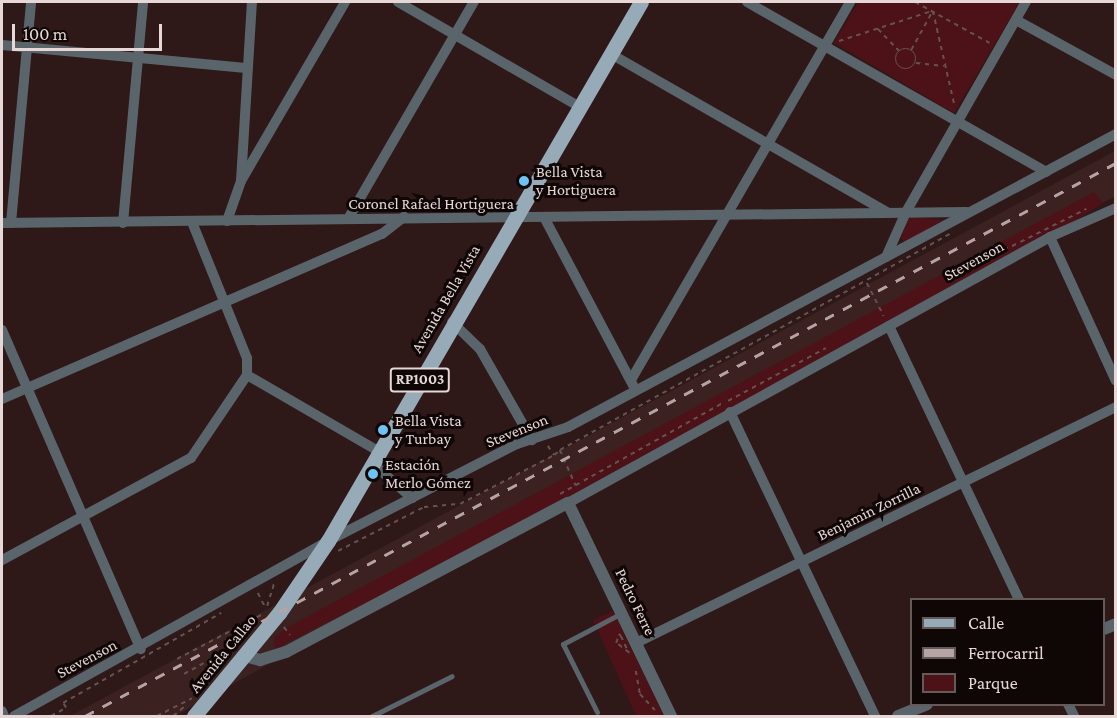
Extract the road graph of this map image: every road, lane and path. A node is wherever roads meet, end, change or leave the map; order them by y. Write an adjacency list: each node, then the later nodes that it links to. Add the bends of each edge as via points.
1 (31, 2): 18 (street)
2 (143, 2): 23 (street)
3 (252, 2): 26 (street)
4 (345, 2): 33 (street)
5 (398, 2): 15 (street)
6 (474, 2): 15 (street)
7 (641, 2): 22 (main road, Avenida Bella Vista / RP1003)
8 (747, 2): 17 (street)
9 (850, 2): 17 (street)
10 (915, 2): 12 (path)
11 (1026, 2): 13 (street)
12 (933, 11): 14 (path); 19 (path); 20 (path); 25 (path)
13 (1016, 20): 19 (street); 27 (street)
14 (878, 29): 17 (path); 21 (path)
15 (455, 35): 28 (street); 41 (street)
16 (2, 45): 18 (street)
17 (825, 45): 29 (street); 31 (street)
18 (27, 47): 23 (street); 46 (street)
19 (999, 48): 29 (street)
20 (911, 50): 21 (path); 24 (path)
21 (900, 52): 24 (path, via 897,61 902,68)
22 (611, 54): 28 (main road, Avenida Bella Vista / RP1003); 31 (street)
23 (138, 57): 26 (street); 47 (street)
24 (916, 63): 25 (path)
25 (944, 66): 29 (path)
26 (246, 68): 33 (street)
27 (1116, 75)
28 (580, 107): 42 (main road, Avenida Bella Vista / RP1003)
29 (958, 122): 32 (street); 36 (street)
30 (1116, 134): 32 (street, Stevenson)
31 (770, 143): 35 (street); 39 (street)
32 (1046, 172): 37 (street, Stevenson)
33 (241, 181): 44 (street)
34 (1116, 208): 38 (street, Stevenson)
35 (888, 212): 36 (street, Coronel Rafael Hortiguera); 39 (street, Coronel Rafael Hortiguera)
36 (906, 212): 37 (street, Coronel Rafael Hortiguera); 51 (street)
37 (969, 212): 48 (street, Stevenson)
38 (1091, 215): 49 (street, Stevenson); 50 (path, via 1082,206)
39 (729, 217): 43 (street, Coronel Rafael Hortiguera); 62 (street)
40 (404, 218): 41 (street, Coronel Rafael Hortiguera); 42 (street, Coronel Rafael Hortiguera); 54 (street, via 382,234)
41 (348, 219): 44 (street, Coronel Rafael Hortiguera)
42 (513, 219): 43 (street, Coronel Rafael Hortiguera); 58 (main road, Avenida Bella Vista / RP1003)
43 (545, 219): 62 (street)
44 (227, 221): 45 (street, Coronel Rafael Hortiguera)
45 (192, 222): 47 (street, Coronel Rafael Hortiguera); 54 (street)
46 (6, 223): 47 (street, Coronel Rafael Hortiguera)
47 (123, 223)
48 (942, 227): 51 (street, Stevenson); 53 (path, via 952,236)
49 (1050, 237): 57 (street, Stevenson); 63 (street)
50 (998, 254)
51 (886, 257): 52 (street, Stevenson)
52 (861, 272): 53 (path); 65 (street, Stevenson)
53 (867, 283): 57 (path); 71 (path)
54 (224, 303): 61 (street, via 247,358); 64 (street)
55 (894, 311): 57 (path)
56 (875, 321): 57 (path)
57 (887, 321): 68 (street, Stevenson); 74 (street)
58 (452, 322): 70 (street, via 480,350); 73 (main road, Avenida Bella Vista / RP1003)
59 (2, 330): 64 (street)
60 (830, 346): 75 (path)
61 (247, 375): 73 (street); 79 (street, via 191,458)
62 (631, 380): 65 (street)
63 (1116, 381)
64 (27, 388): 66 (street); 79 (street)
65 (636, 390): 69 (street, Stevenson)
66 (2, 399)
67 (1116, 407): 74 (street, Benjamin Zorrilla)
68 (730, 412): 76 (street, Stevenson); 83 (street)
69 (544, 438): 70 (street, Stevenson); 72 (path)
70 (532, 440): 77 (street, Stevenson)
71 (560, 450): 72 (path); 75 (path)
72 (554, 454): 81 (path, via 460,504 424,507)
73 (376, 458): 77 (street); 80 (main road, Avenida Bella Vista / RP1003)
74 (963, 482): 83 (street, Benjamin Zorrilla); 87 (street)
75 (575, 483): 76 (path); 78 (path)
76 (580, 496): 78 (street, Stevenson)
77 (412, 498): 80 (street, Stevenson)
78 (564, 498): 89 (street, Pedro Ferre); 95 (street, Stevenson, via 286,652 260,660)
79 (82, 518): 82 (street); 94 (street)
80 (328, 541): 84 (street, Stevenson); 90 (main road, Avenida Bella Vista / RP1003)
81 (330, 558)
82 (2, 560)
83 (801, 563): 93 (street, Benjamin Zorrilla); 115 (street)
84 (274, 578): 85 (path); 90 (path); 94 (street, Stevenson)
85 (257, 592): 86 (path); 90 (path)
86 (250, 596)
87 (1017, 598)
88 (228, 609): 103 (path)
89 (622, 613): 93 (street, Pedro Ferre); 106 (lane, via 563,644)
90 (277, 614): 92 (path); 95 (main road, Avenida Callao / RP1003); 96 (path)
91 (621, 636): 91 (path, via 614,639 629,653 625,645)
92 (294, 640)
93 (636, 644): 114 (street, Pedro Ferre)
94 (141, 649): 103 (street, Stevenson)
95 (249, 652): 98 (path, via 235,647); 112 (main road, Avenida Callao / RP1003)
96 (177, 659)
97 (636, 668): 101 (path)
98 (184, 674)
99 (452, 676): 113 (lane)
100 (646, 687): 101 (path)
101 (639, 688): 107 (path)
102 (195, 696): 111 (path)
103 (60, 698): 109 (street, Stevenson); 110 (path, via 66,708)
104 (925, 706): 116 (street)
105 (2, 711): 108 (street)
106 (597, 712)
107 (658, 712)
108 (4, 717)
109 (14, 717)
110 (51, 717)
111 (157, 717)
112 (194, 717)
113 (372, 717)
114 (671, 717)
115 (875, 717)
116 (898, 717)

